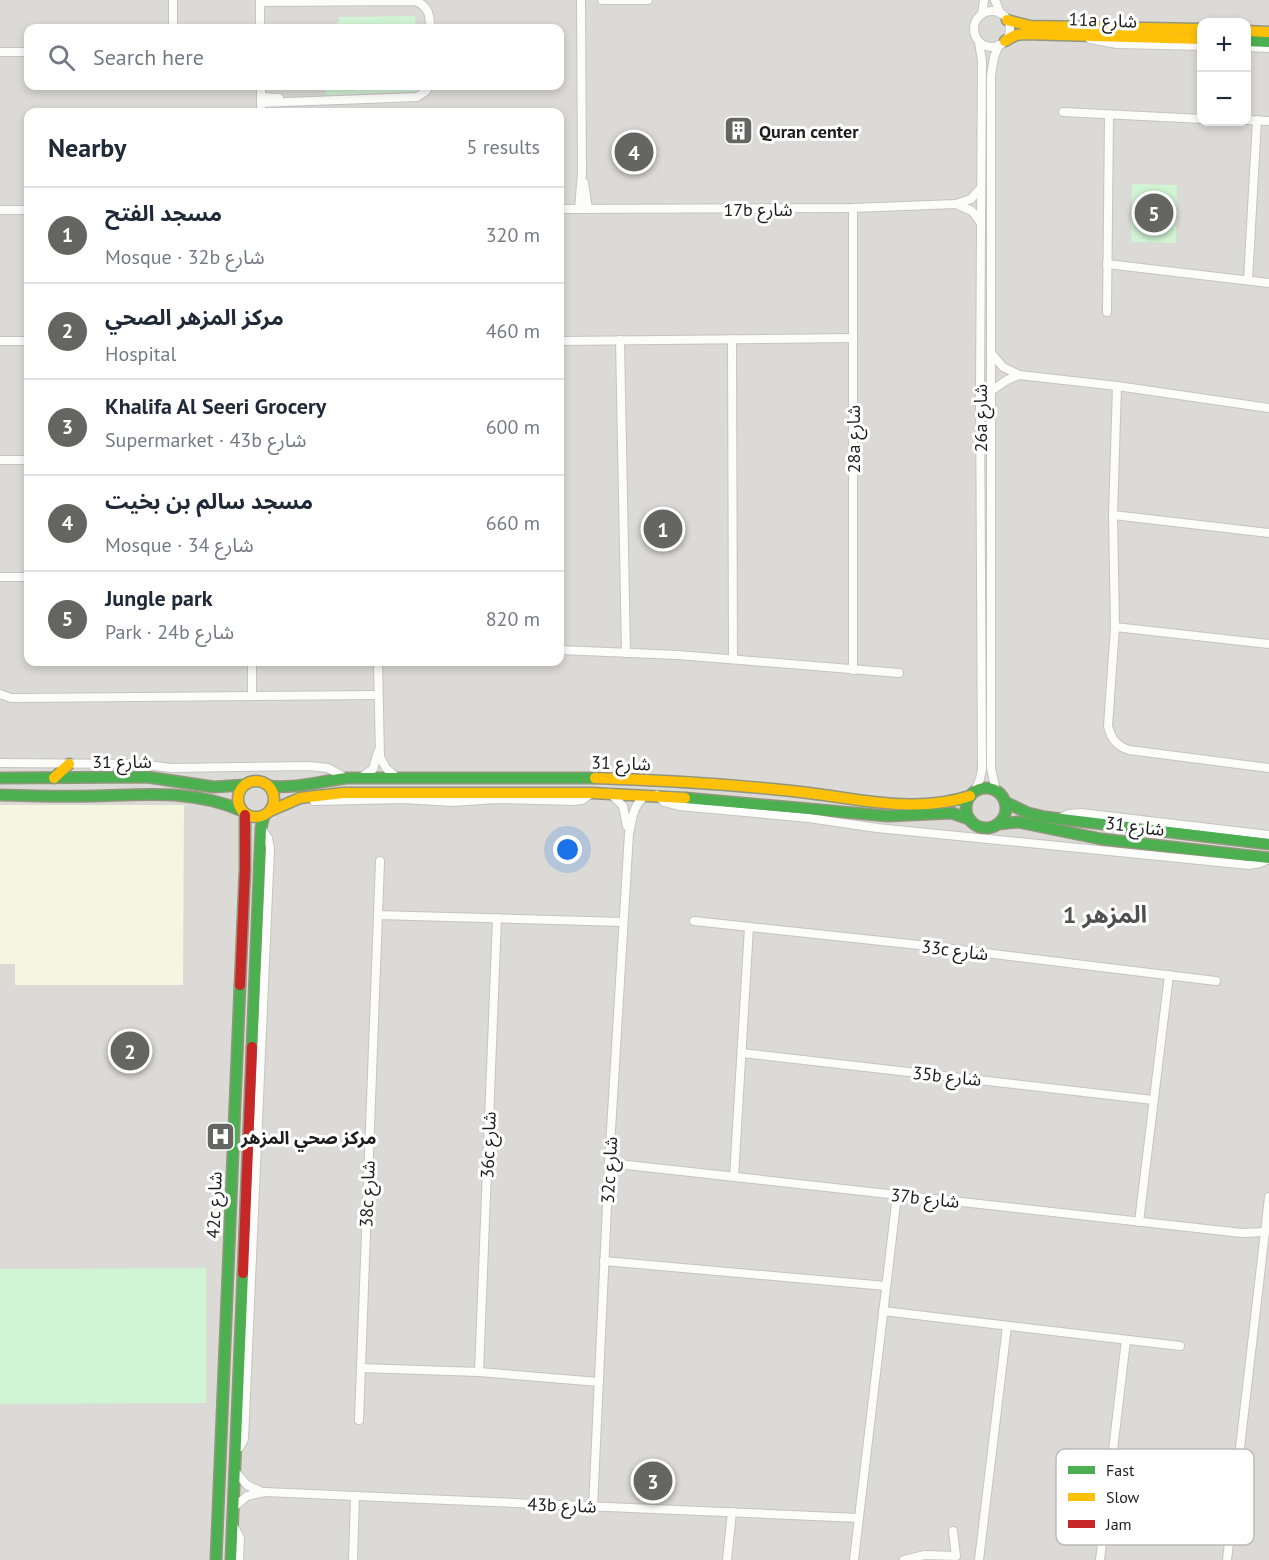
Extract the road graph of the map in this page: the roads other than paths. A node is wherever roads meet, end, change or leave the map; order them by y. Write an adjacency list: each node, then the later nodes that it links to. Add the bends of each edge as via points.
1 (173, 0): 10 (street)
2 (581, 0): 41 (street)
3 (602, 0): 4 (street)
4 (648, 0)
5 (984, 0): 8 (street)
6 (995, 0): 9 (street)
7 (260, 1): 11 (street); 12 (street, via 416,1 429,13)
8 (982, 14): 9 (street); 19 (street, via 974,25)
9 (1003, 16): 13 (street, 11a شارع, via 1030,26); 21 (street, via 1009,33)
10 (173, 24)
11 (260, 24)
12 (430, 24)
13 (1197, 29)
14 (1251, 31): 15 (street)
15 (1269, 32)
16 (1083, 36): 17 (street, 11a شارع); 21 (street, 11a شارع, via 1024,34); 22 (street, via 1117,44)
17 (1197, 39)
18 (1251, 41): 20 (street)
19 (979, 42): 21 (street, via 987,46); 37 (street, 26a شارع)
20 (1269, 42)
21 (1002, 43): 55 (street, 26a شارع, via 994,57 991,76)
22 (1197, 46)
23 (1251, 47): 24 (street)
24 (1269, 48)
25 (24, 51): 26 (street)
26 (0, 52)
27 (261, 90): 29 (street)
28 (427, 90): 29 (street, via 417,97)
29 (261, 100): 30 (street)
30 (261, 108)
31 (1063, 112): 32 (street)
32 (1109, 115): 33 (street); 45 (street)
33 (1197, 119)
34 (1251, 120): 35 (street)
35 (1257, 120): 36 (street); 46 (street)
36 (1269, 121)
37 (980, 188): 38 (street, via 975,197); 44 (street, 26a شارع)
38 (956, 204): 39 (street, 17b شارع); 44 (street, via 972,211)
39 (853, 208): 41 (street, 17b شارع); 49 (street, 28a شارع)
40 (564, 209): 41 (street, 17b شارع)
41 (584, 209)
42 (0, 210): 43 (street)
43 (24, 210)
44 (980, 222): 90 (street, 26a شارع, via 981,779)
45 (1107, 264): 46 (street); 48 (street)
46 (1248, 280): 47 (street)
47 (1269, 283)
48 (1107, 312)
49 (853, 338): 50 (street); 73 (street, 28a شارع)
50 (732, 339): 51 (street); 70 (street)
51 (620, 340): 54 (street); 69 (street)
52 (0, 341): 53 (street)
53 (24, 341)
54 (564, 341)
55 (991, 353): 56 (street, via 1003,367); 58 (street, 26a شارع)
56 (1019, 375): 57 (street); 58 (street)
57 (1118, 386): 59 (street); 62 (street)
58 (991, 392): 88 (street, 26a شارع, via 991,768)
59 (1269, 408)
60 (0, 460): 61 (street)
61 (24, 460)
62 (1113, 515): 63 (street); 66 (street)
63 (1269, 533)
64 (0, 577): 65 (street)
65 (24, 577)
66 (1115, 627): 67 (street); 81 (street, via 1108,726 1117,744 1136,752)
67 (1269, 644)
68 (564, 650): 69 (street)
69 (626, 653): 70 (street)
70 (733, 659): 73 (street)
71 (252, 666): 77 (street)
72 (378, 666): 76 (street)
73 (854, 670): 74 (street)
74 (899, 673)
75 (0, 694): 77 (street, via 11,698)
76 (378, 695): 77 (street); 78 (street)
77 (252, 696)
78 (379, 745): 82 (street, via 384,765); 85 (street, via 373,769 365,776)
79 (0, 763): 80 (street)
80 (69, 764): 84 (street); 85 (street, via 171,768 309,766 328,768)
81 (1269, 768)
82 (397, 777): 85 (street, شارع 31); 90 (street, شارع 31, via 688,783 901,803 953,802)
83 (0, 778): 84 (street, شارع 31)
84 (54, 778): 86 (street, شارع 31, via 147,777 214,787)
85 (352, 778): 87 (street, شارع 31, via 286,788)
86 (244, 785): 87 (street, via 256,781); 94 (street, via 237,797)
87 (269, 786): 95 (street, via 274,799)
88 (996, 791): 90 (street, via 987,788); 93 (street)
89 (610, 793): 92 (street, شارع 31); 95 (street, شارع 31, via 322,795 300,798); 100 (street, 32c شارع, via 623,806)
90 (972, 794): 97 (street, via 966,805)
91 (0, 795): 94 (street, شارع 31, via 164,794 226,802)
92 (651, 795): 97 (street, شارع 31, via 882,816 952,813); 100 (street, 32c شارع, via 639,800); 103 (street, via 679,806 900,830 1249,865)
93 (1005, 802): 96 (street, شارع 31, via 1028,813); 98 (street, via 1006,812)
94 (242, 812): 95 (street, via 251,818); 105 (street, 42c شارع)
95 (267, 814): 99 (street, 42c شارع)
96 (1058, 818): 101 (street, via 1081,813); 102 (street, شارع 31)
97 (969, 819): 98 (street, via 985,828)
98 (999, 824): 103 (street, شارع 31, via 1018,822 1101,839)
99 (261, 828): 106 (street, 42c شارع); 134 (street, via 270,848 244,1439)
100 (628, 833): 110 (street, 32c شارع)
101 (1269, 835)
102 (1269, 844)
103 (1269, 858)
104 (380, 861): 107 (street, 38c شارع)
105 (246, 868): 106 (street); 147 (street, 42c شارع)
106 (260, 870): 134 (street, 42c شارع)
107 (378, 915): 108 (street); 128 (street, 38c شارع)
108 (497, 918): 110 (street); 129 (street, 36c شارع)
109 (694, 921): 111 (street, 33c شارع)
110 (623, 922): 116 (street, 32c شارع)
111 (749, 927): 112 (street, 33c شارع); 114 (street)
112 (1169, 975): 113 (street, 33c شارع); 115 (street)
113 (1216, 981)
114 (742, 1053): 115 (street, 35b شارع); 117 (street)
115 (1153, 1100): 120 (street)
116 (609, 1163): 117 (street, 37b شارع); 122 (street, 32c شارع)
117 (734, 1177): 118 (street, 37b شارع)
118 (897, 1195): 120 (street, 37b شارع); 123 (street)
119 (1269, 1197): 121 (street)
120 (1139, 1222): 121 (street, 37b شارع)
121 (1264, 1236): 133 (street)
122 (604, 1261): 123 (street); 130 (street, 32c شارع)
123 (886, 1286): 124 (street)
124 (883, 1311): 125 (street); 141 (street)
125 (1007, 1326): 126 (street); 154 (street)
126 (1126, 1340): 127 (street); 132 (street)
127 (1180, 1346)
128 (361, 1368): 129 (street); 131 (street, 38c شارع)
129 (479, 1372): 130 (street)
130 (599, 1382): 138 (street, 32c شارع)
131 (359, 1420)
132 (1113, 1449)
133 (1240, 1449)
134 (235, 1450): 135 (street, 42c شارع)
135 (234, 1470): 136 (street, 43b شارع, via 247,1485); 139 (street, 42c شارع)
136 (265, 1492): 137 (street, 43b شارع); 139 (street, 43b شارع, via 247,1496)
137 (356, 1496): 138 (street, 43b شارع); 150 (street)
138 (593, 1507): 140 (street, 43b شارع)
139 (233, 1508): 142 (street, 42c شارع)
140 (732, 1512): 141 (street, 43b شارع); 151 (street)
141 (859, 1518): 152 (street)
142 (232, 1524): 148 (street, 42c شارع); 149 (street, via 240,1538)
143 (952, 1532): 146 (street)
144 (1102, 1545): 155 (street)
145 (1229, 1545): 156 (street)
146 (957, 1558): 153 (street, via 925,1555)
147 (216, 1560)
148 (231, 1560)
149 (239, 1560)
150 (353, 1560)
151 (727, 1560)
152 (854, 1560)
153 (904, 1560)
154 (979, 1560)
155 (1100, 1560)
156 (1227, 1560)

